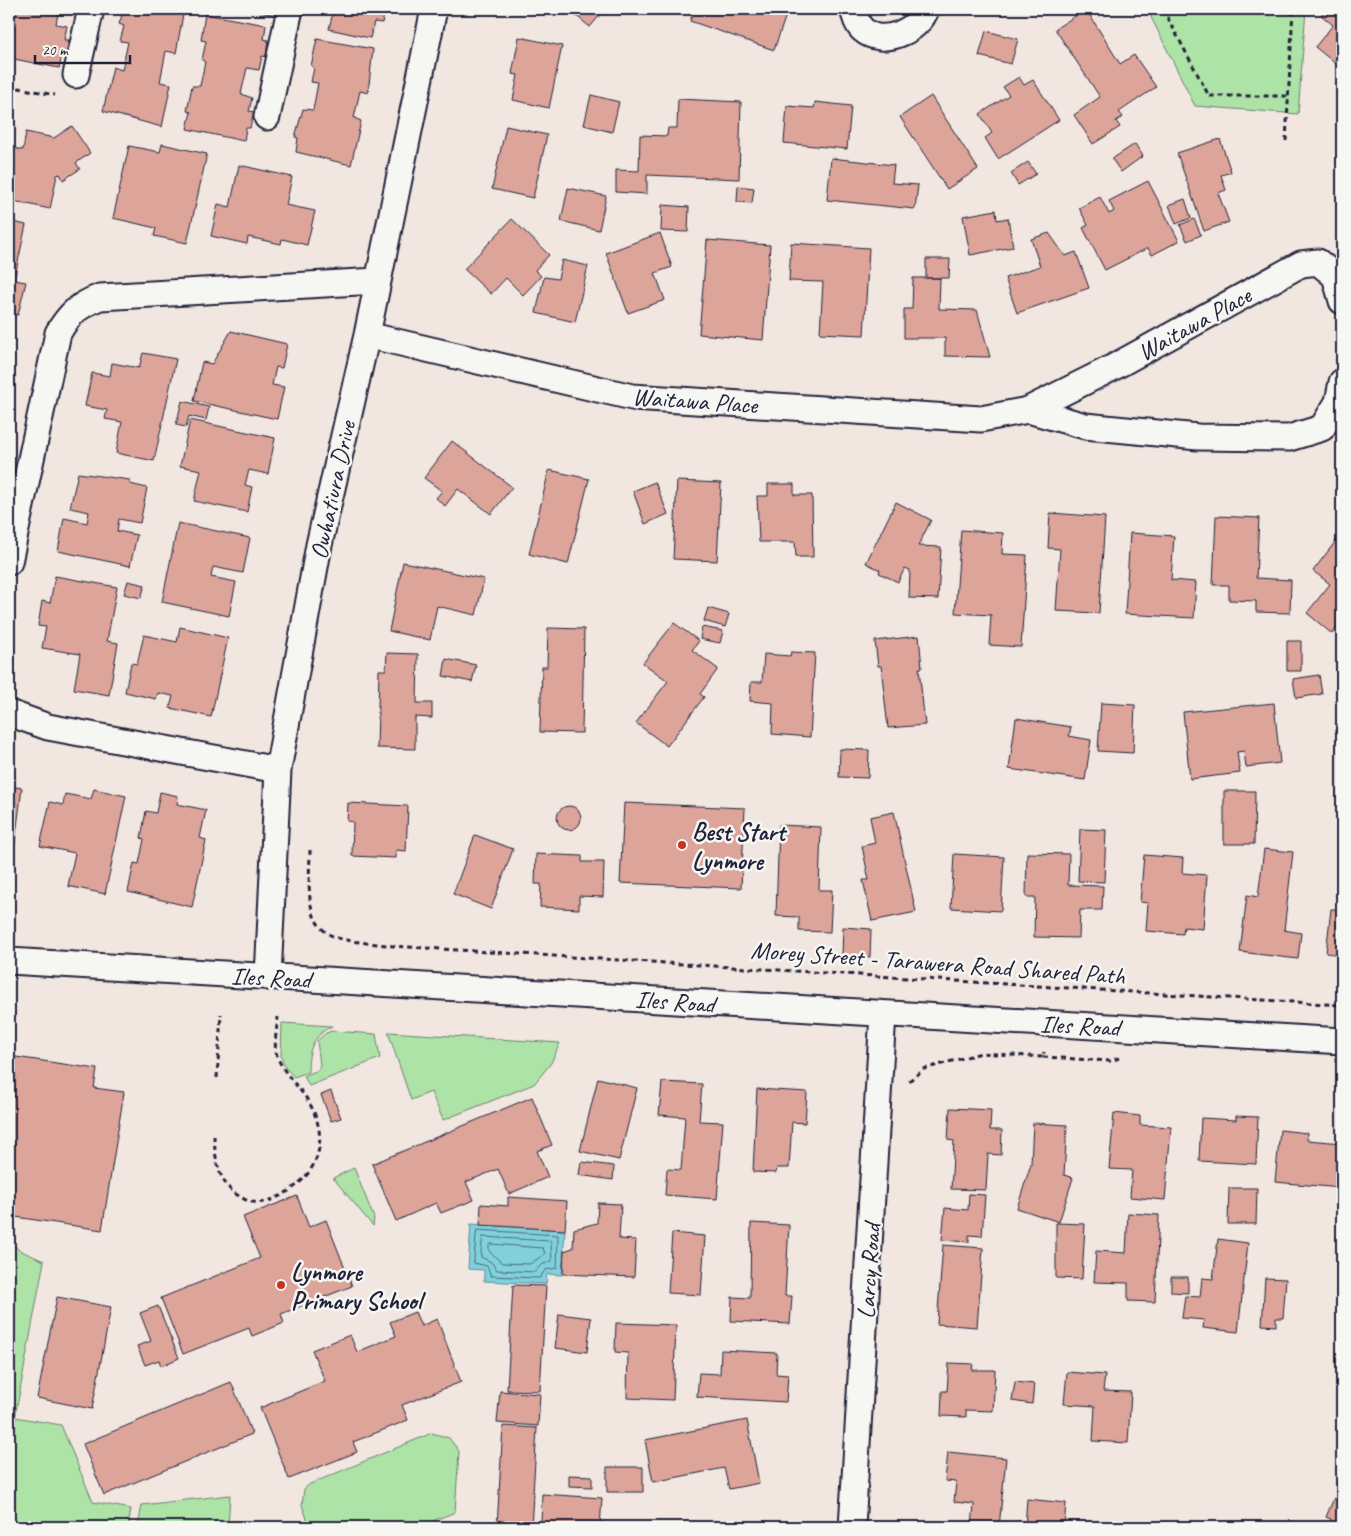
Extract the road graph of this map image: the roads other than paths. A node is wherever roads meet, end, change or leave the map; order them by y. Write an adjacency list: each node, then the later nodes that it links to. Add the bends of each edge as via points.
1 (91, 9): 6 (street)
2 (290, 9): 7 (street)
3 (434, 9): 8 (street, Owhatiura Drive)
4 (853, 9): 5 (street, via 862,30 871,36 884,37 899,35 912,27)
5 (926, 9)
6 (76, 75)
7 (267, 117)
8 (376, 281): 10 (street, Owhatiura Drive); 13 (street, via 100,297 82,303 68,315 58,333)
9 (1342, 302): 12 (street, Waitawa Place, via 1335,276 1318,262 1301,264 1112,368)
10 (367, 335): 12 (street, Waitawa Place, via 632,397 980,419); 15 (street, Owhatiura Drive, via 319,545)
11 (1342, 382): 12 (street, Waitawa Place, via 1338,402 1322,428 1289,438 1198,438 1085,426)
12 (1028, 410)
13 (9, 562)
14 (9, 713): 15 (street, via 48,727)
15 (278, 770): 17 (street, Owhatiura Drive)
16 (9, 961): 17 (street, Iles Road)
17 (268, 977): 18 (street, Iles Road)
18 (883, 1014): 19 (street, Iles Road); 20 (street, Larcy Road)
19 (1342, 1041)
20 (852, 1527)

